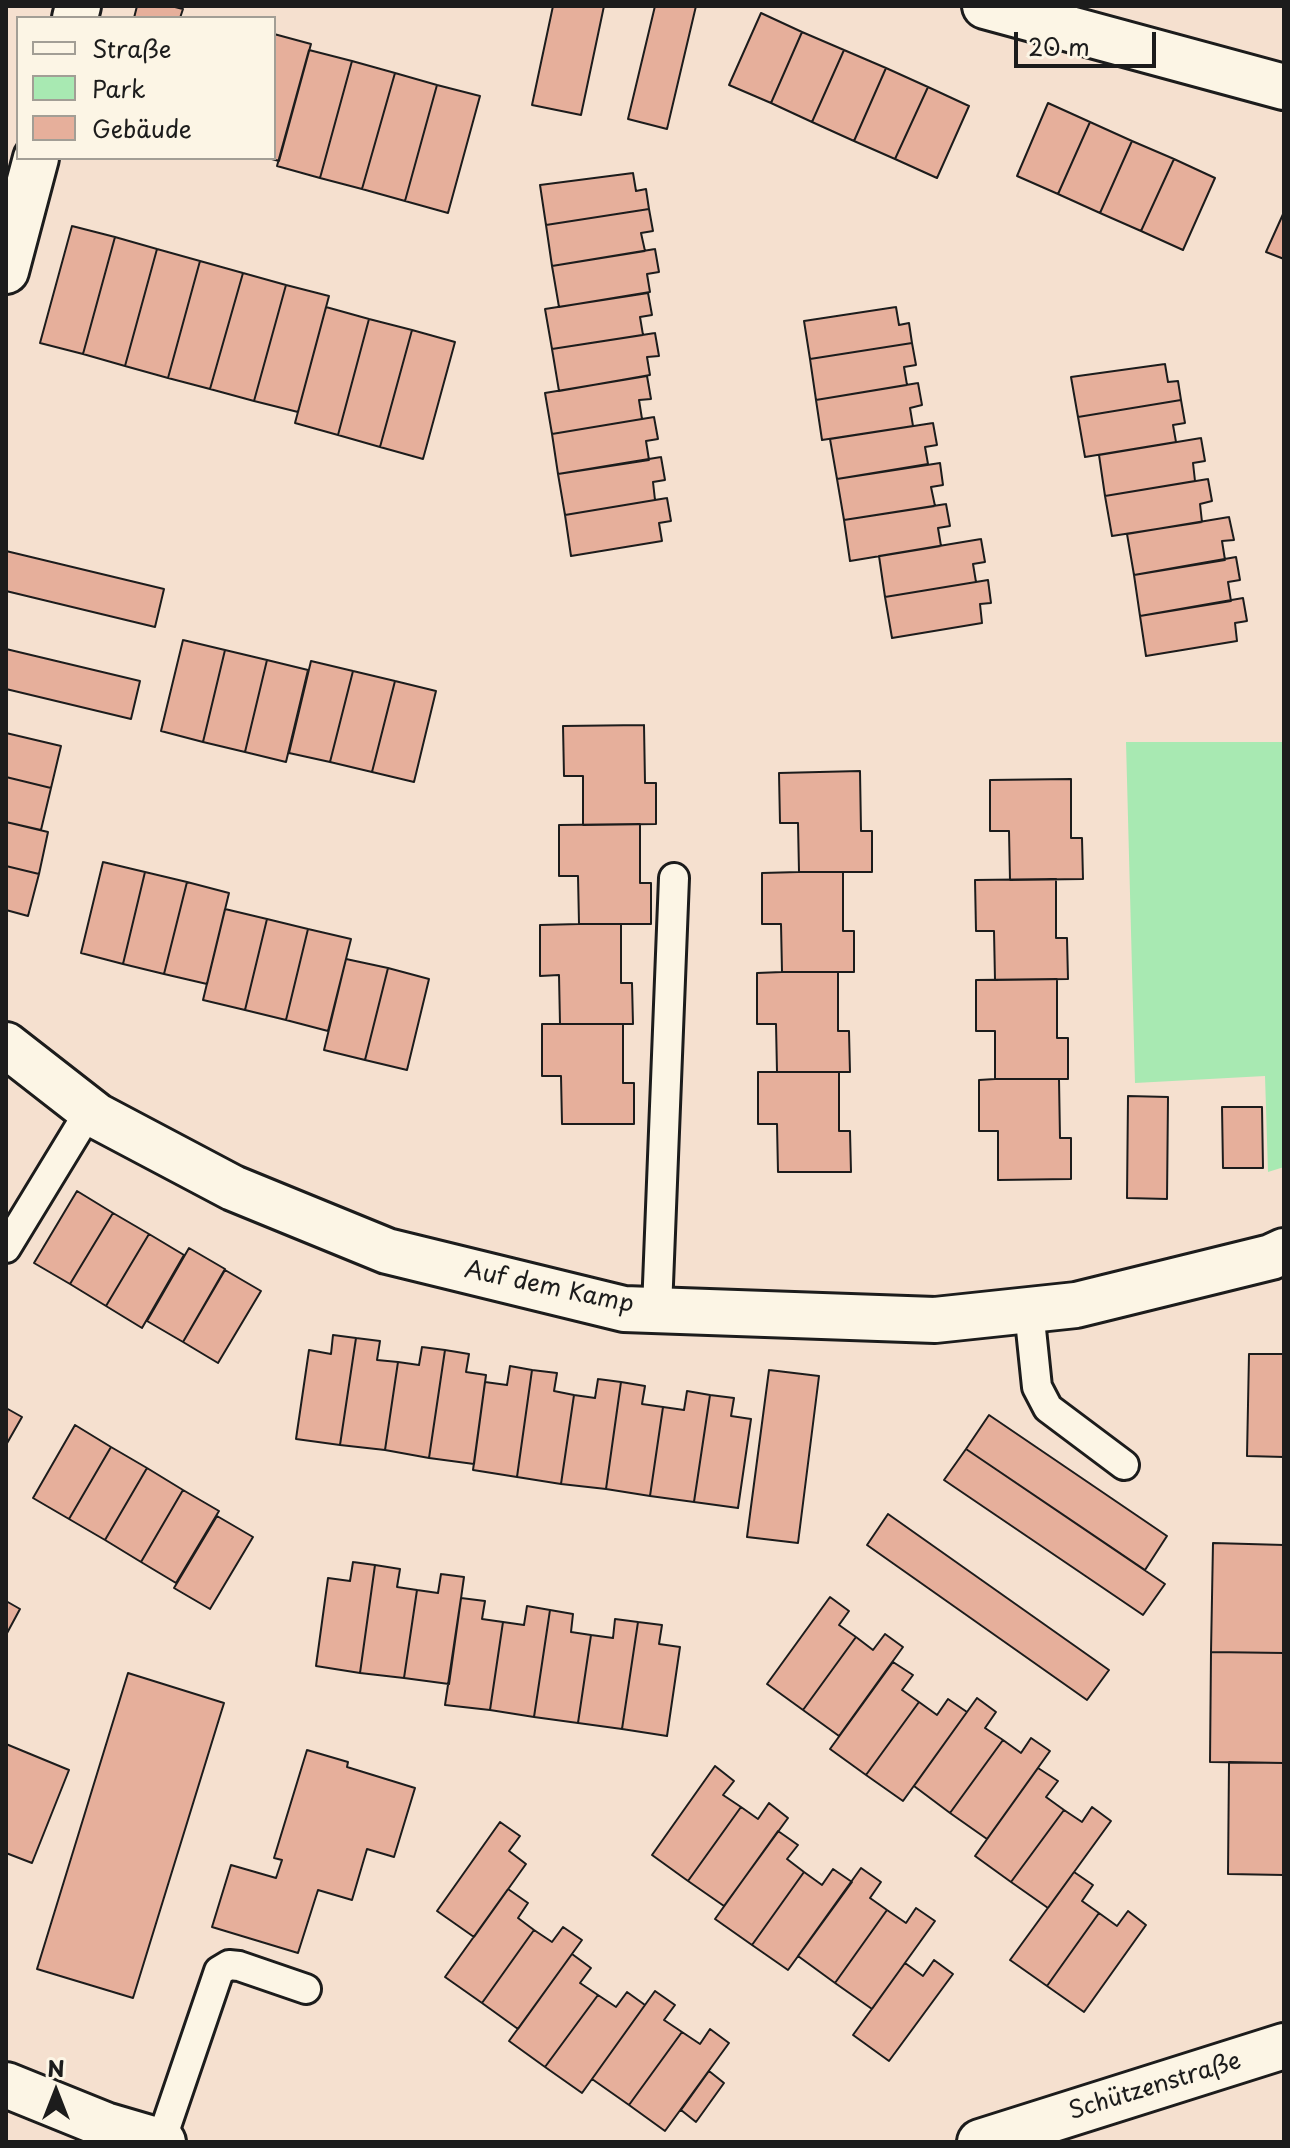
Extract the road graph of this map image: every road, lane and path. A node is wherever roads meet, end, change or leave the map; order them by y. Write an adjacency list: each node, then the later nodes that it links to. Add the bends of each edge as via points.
1 (985, 6): 2 (street)
2 (1284, 87)
3 (35, 160): 4 (street)
4 (6, 271)
5 (674, 878): 10 (lane)
6 (6, 1045): 7 (street, Auf dem Kamp)
7 (90, 1110): 8 (lane); 10 (street, Auf dem Kamp, via 233,1188 387,1251 624,1309)
8 (6, 1248)
9 (1284, 1251): 11 (street, Auf dem Kamp, via 1076,1305)
10 (657, 1309): 11 (street, Auf dem Kamp, via 935,1320)
11 (1029, 1310): 12 (lane, via 1037,1387 1048,1408)
12 (1124, 1465)
13 (306, 1989): 17 (lane, via 239,1966 219,1971)
14 (1284, 2046): 18 (street, Schützenstraße)
15 (6, 2085): 16 (street)
16 (105, 2133): 17 (street)
17 (162, 2142)
18 (980, 2142)

